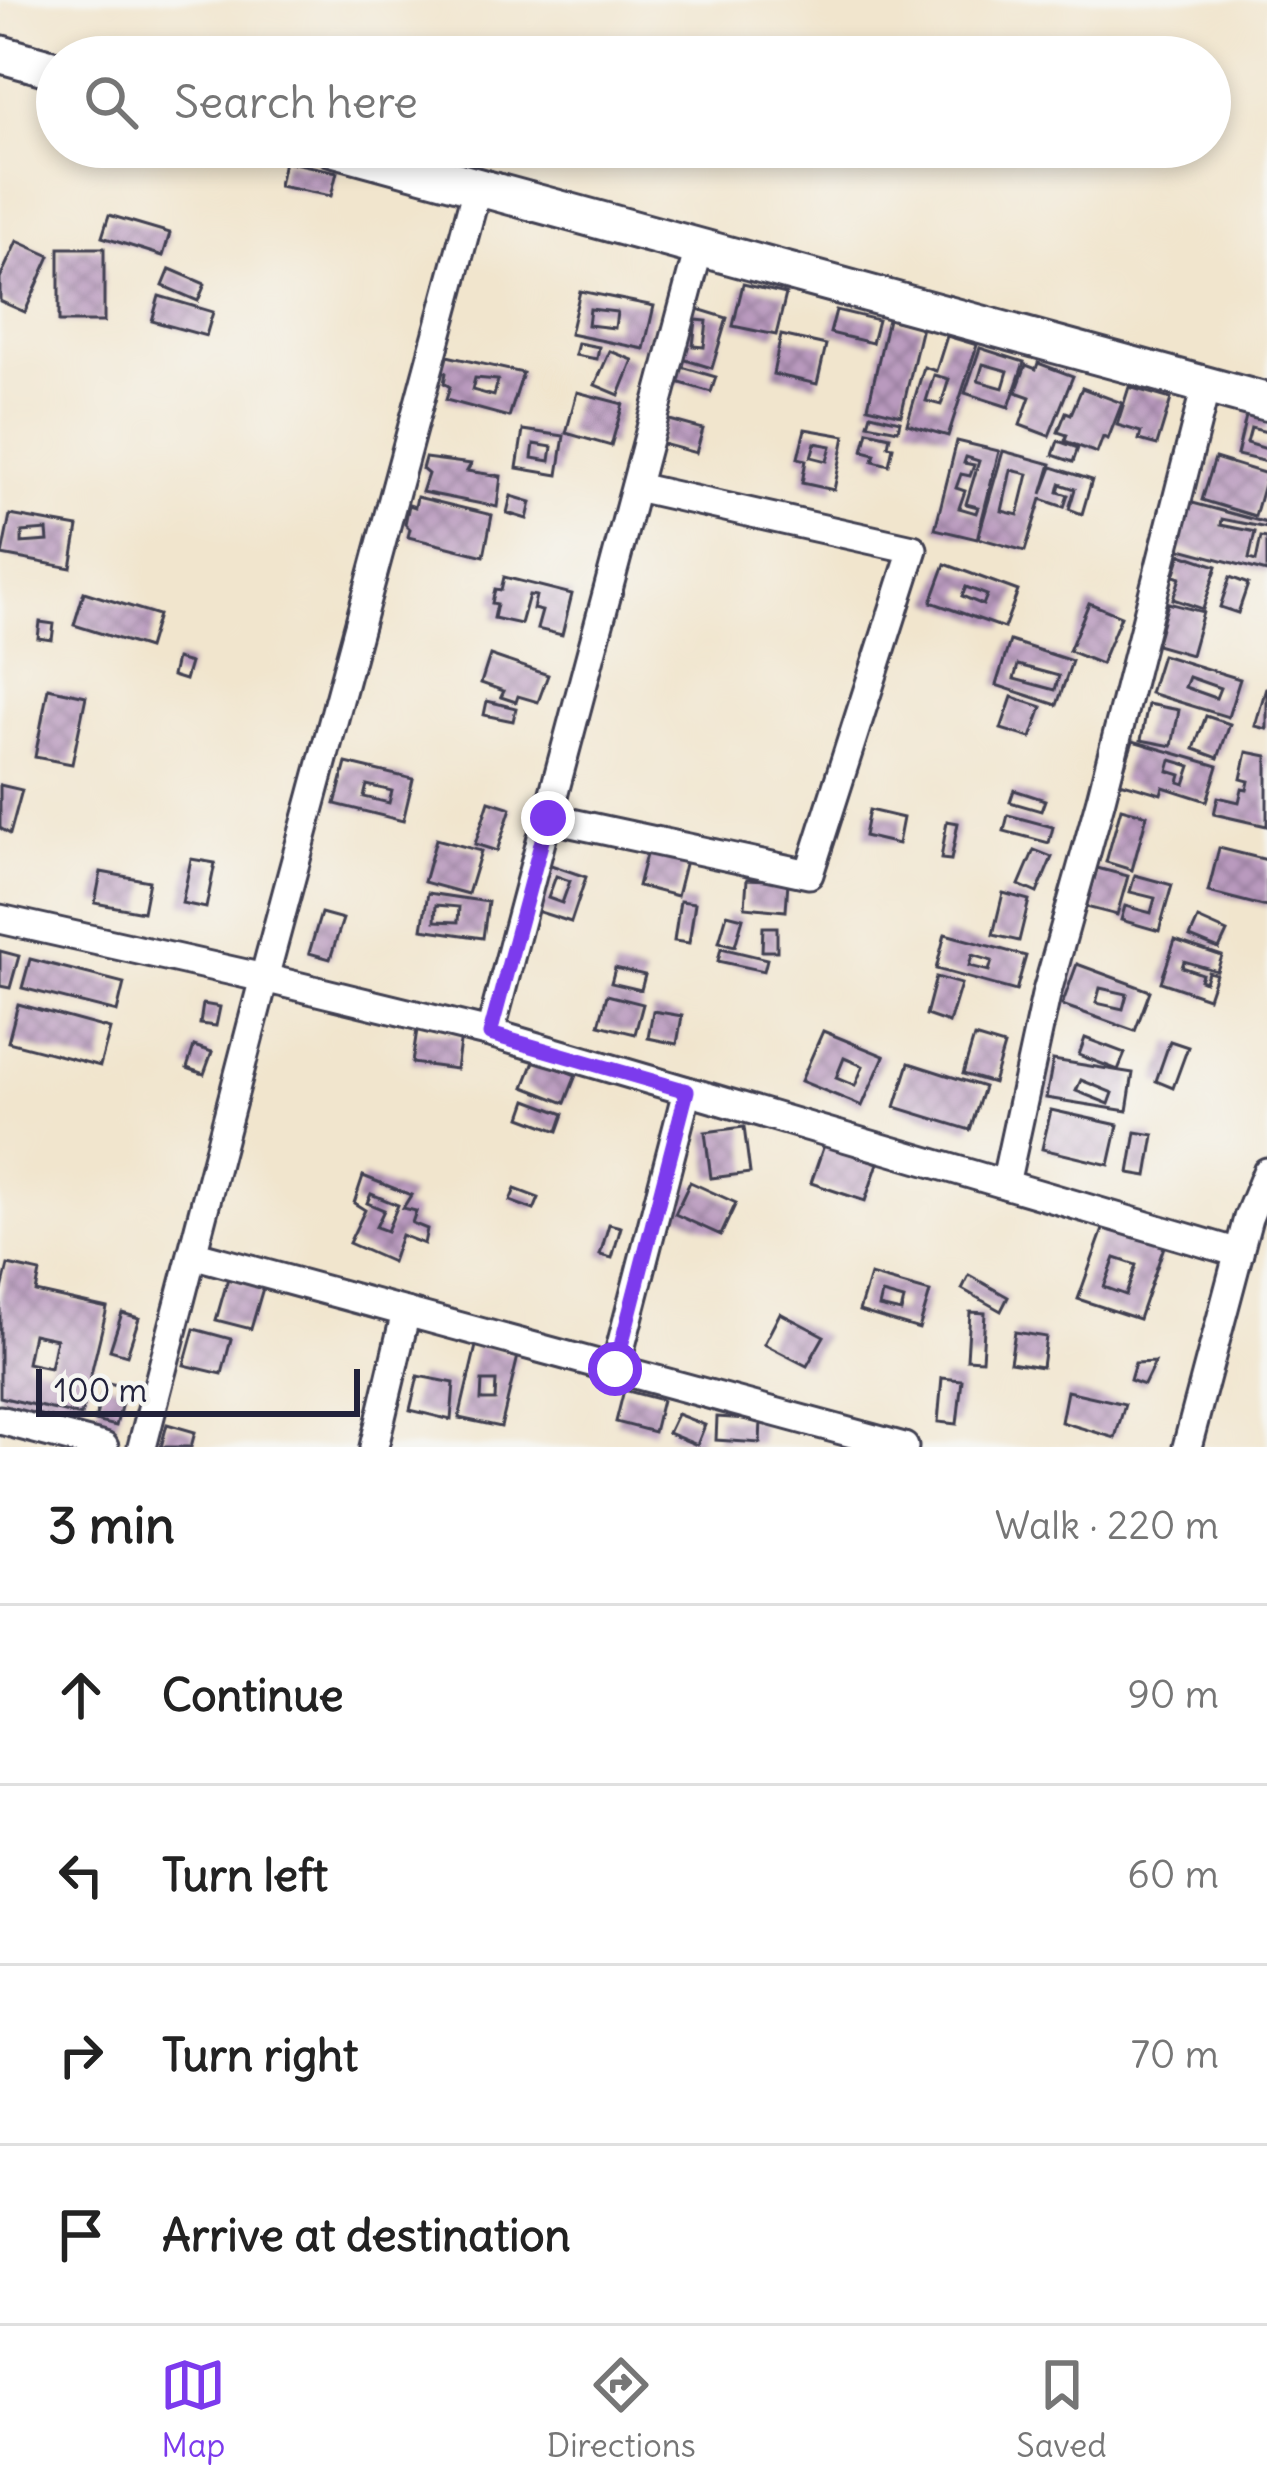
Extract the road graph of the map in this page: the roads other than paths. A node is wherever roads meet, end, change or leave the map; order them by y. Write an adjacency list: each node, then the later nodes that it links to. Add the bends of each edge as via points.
1 (0, 54): 2 (street)
2 (36, 64)
3 (406, 168): 4 (street)
4 (477, 188): 5 (street); 11 (street)
5 (699, 248): 6 (street); 8 (street)
6 (1205, 386): 7 (street); 15 (street, via 1046,995)
7 (1267, 402)
8 (636, 487): 9 (street); 9 (street, via 914,549 809,874)
9 (548, 818): 12 (street)
10 (0, 919): 11 (street)
11 (264, 978): 12 (street); 17 (street)
12 (490, 1034): 13 (street)
13 (687, 1091): 15 (street); 19 (street)
14 (1267, 1172): 16 (street)
15 (1005, 1184): 16 (street)
16 (1239, 1252): 25 (street)
17 (192, 1254): 18 (street); 22 (street)
18 (406, 1312): 19 (street); 23 (street)
19 (615, 1369): 24 (street)
20 (0, 1420): 21 (street)
21 (104, 1447)
22 (142, 1447)
23 (374, 1447)
24 (904, 1447)
25 (1187, 1447)

